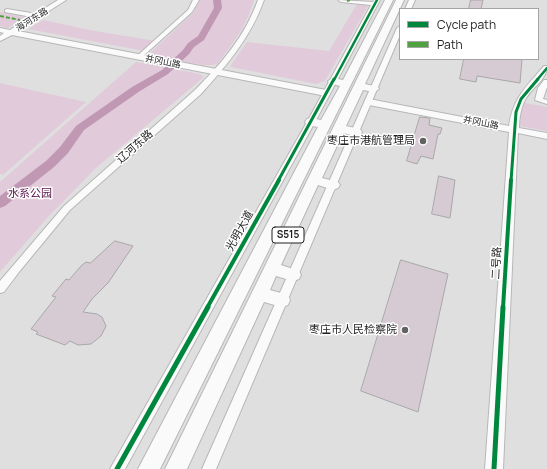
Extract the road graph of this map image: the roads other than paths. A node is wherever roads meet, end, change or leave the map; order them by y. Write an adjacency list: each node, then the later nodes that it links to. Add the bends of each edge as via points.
1 (63, 0): 9 (street, 海河东路)
2 (196, 0): 15 (street, via 190,11)
3 (260, 0): 17 (street, 辽河东路, via 245,37)
4 (341, 0): 7 (street)
5 (389, 0): 10 (main road, 光明大道 / S515)
6 (400, 0): 10 (main road, 光明大道 / S515)
7 (376, 3): 10 (street, 光明大道 / S515)
8 (7, 11): 9 (street)
9 (37, 16): 12 (street, 海河东路)
10 (387, 23): 14 (main road, 光明大道 / S515); 14 (main road, 光明大道 / S515, via 389,38)
11 (0, 30): 12 (street, 井冈山路)
12 (11, 33): 13 (street, 海河东路); 15 (street, 井冈山路)
13 (0, 39)
14 (370, 51): 19 (main road, 光明大道 / S515); 20 (street, 光明大道 / S515)
15 (139, 57): 17 (street, 井冈山路)
16 (547, 68): 26 (street, 二号路, via 521,99 516,112)
17 (217, 72): 21 (street, 井冈山路); 33 (street, 辽河东路, via 198,92 67,208)
18 (547, 82): 23 (street, via 542,88 539,100)
19 (346, 84): 20 (main road); 21 (street, 光明大道 / S515); 25 (main road, 光明大道 / S515)
20 (374, 89): 22 (street, 光明大道 / S515)
21 (326, 93): 24 (street, 光明大道 / S515)
22 (369, 102): 26 (street, 井冈山路); 27 (street, 光明大道 / S515)
23 (547, 102)
24 (311, 122): 25 (main road); 37 (street, 光明大道 / S515)
25 (333, 127): 27 (main road); 29 (main road, 光明大道 / S515); 36 (main road, 光明大道 / S515)
26 (514, 130): 28 (street, 井冈山路); 42 (street, 二号路)
27 (356, 132): 30 (street, 光明大道 / S515)
28 (547, 136)
29 (315, 180): 30 (main road); 31 (main road, 光明大道 / S515)
30 (333, 185): 32 (street, 光明大道 / S515)
31 (272, 269): 32 (main road); 34 (main road, 光明大道 / S515)
32 (293, 275): 35 (street, 光明大道 / S515)
33 (0, 289)
34 (260, 294): 35 (main road); 40 (main road, 光明大道 / S515)
35 (282, 300): 41 (street, 光明大道 / S515)
36 (161, 446): 38 (main road); 39 (main road, 光明大道 / S515)
37 (117, 469)
38 (144, 469)
39 (149, 469)
40 (176, 469)
41 (209, 469)
42 (494, 469)

